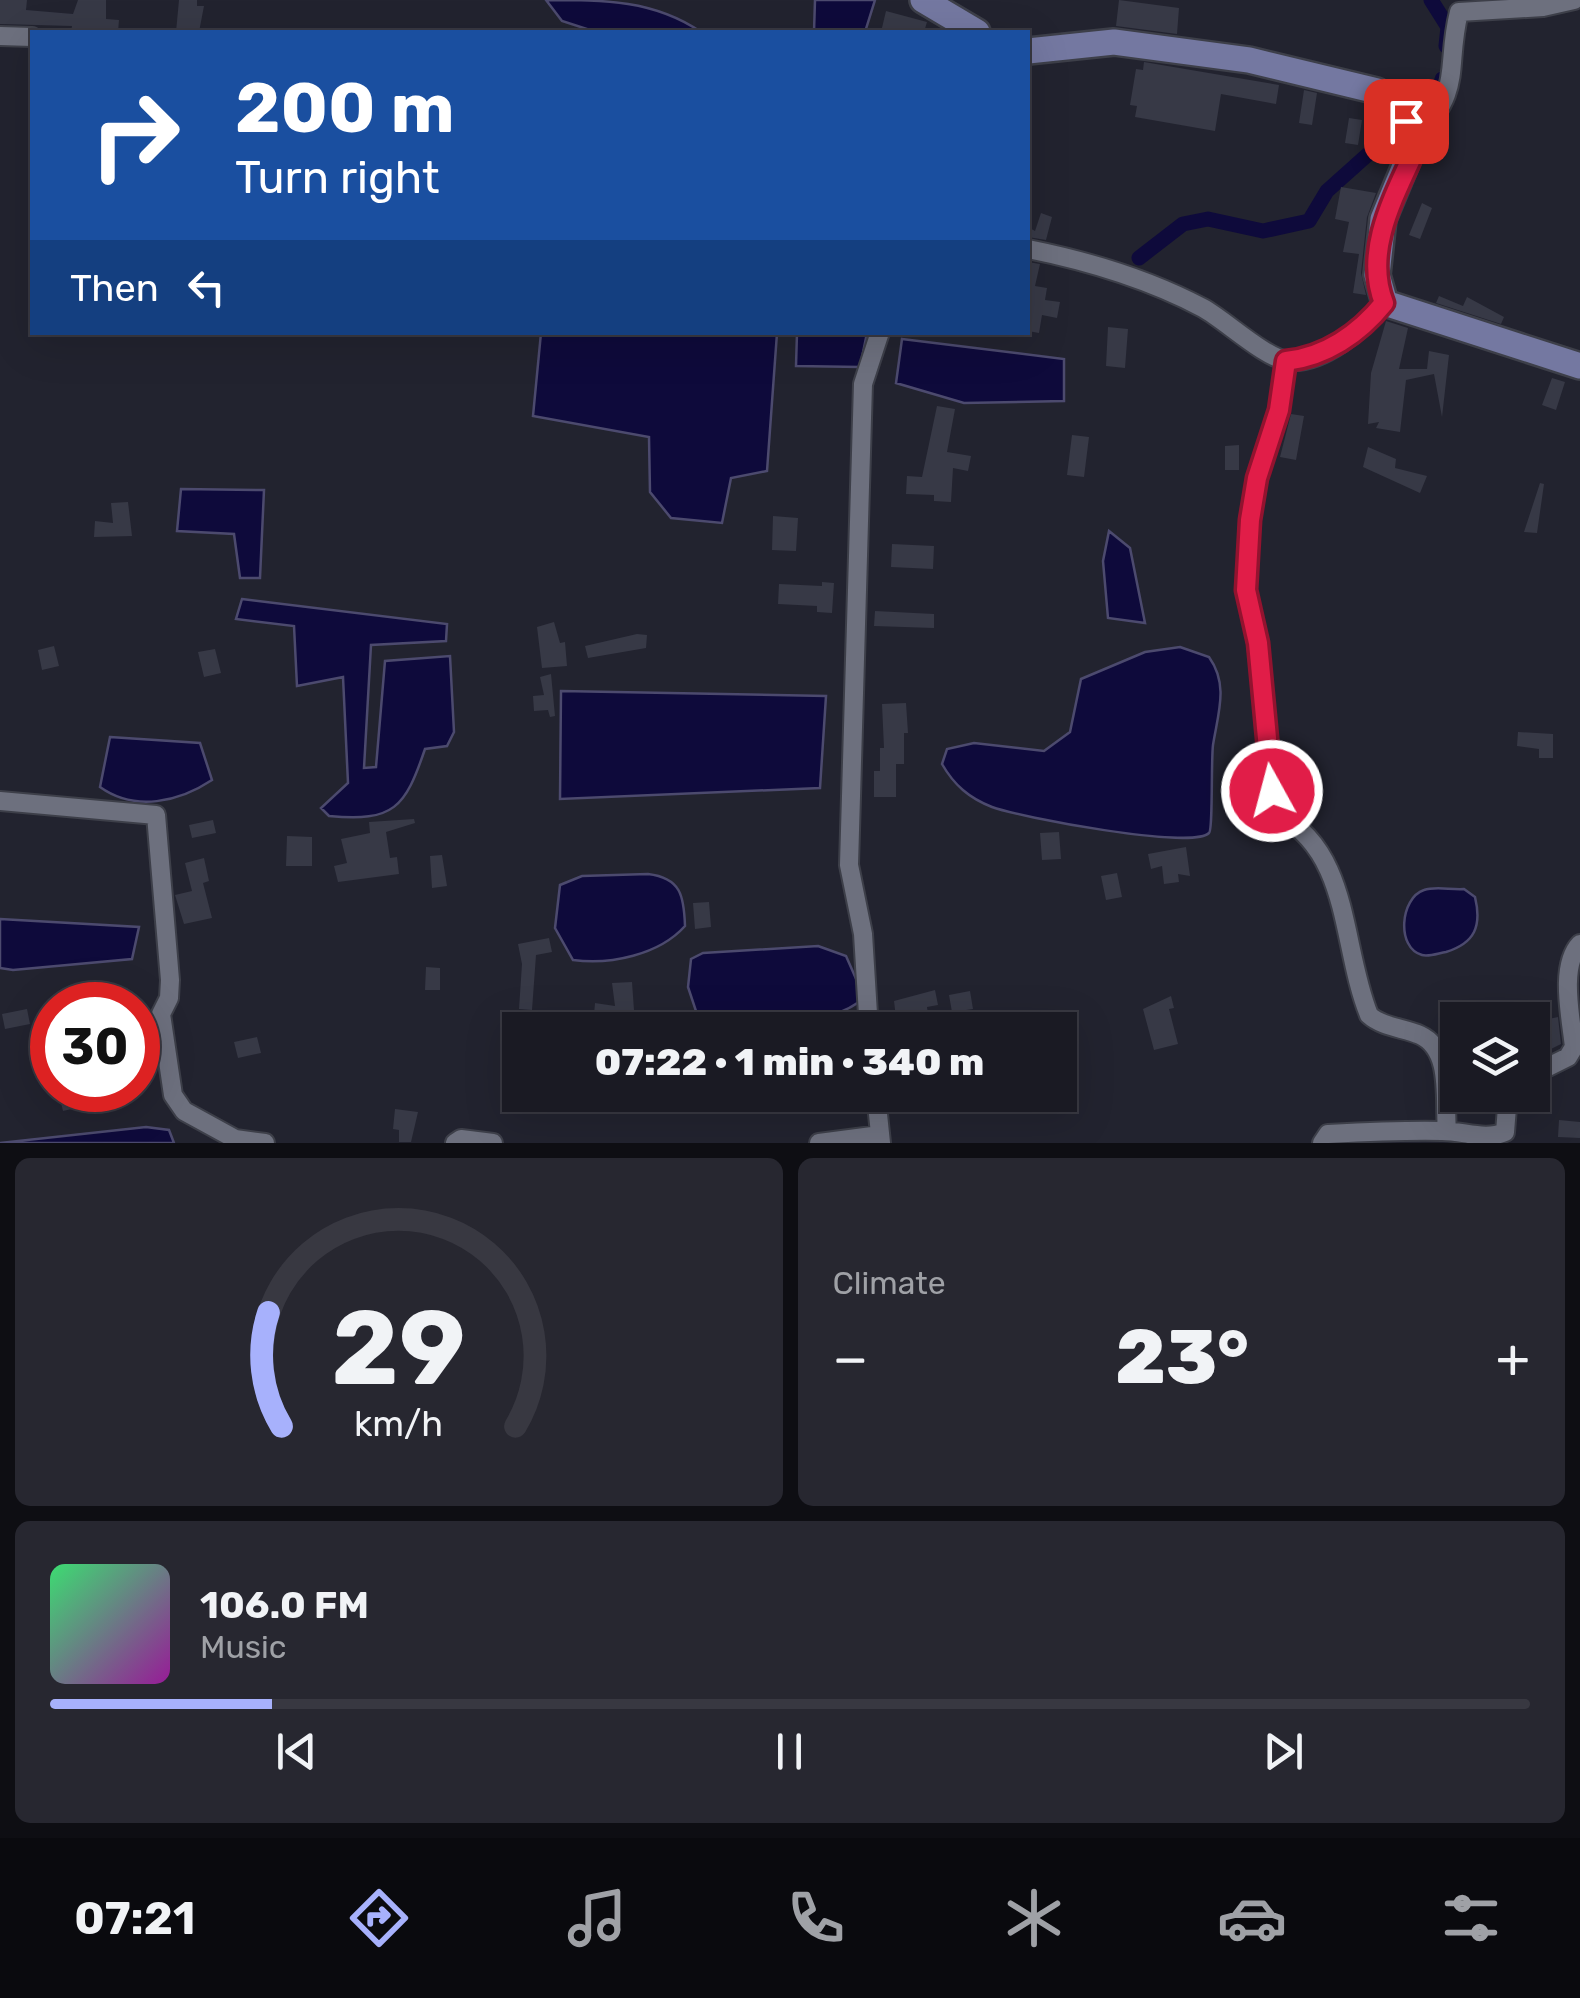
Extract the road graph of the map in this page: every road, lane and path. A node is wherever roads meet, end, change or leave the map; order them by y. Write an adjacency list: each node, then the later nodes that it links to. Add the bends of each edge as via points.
1 (923, 0): 3 (main road)
2 (1574, 0): 7 (street, via 1459,12 1452,84 1440,114)
3 (974, 30)
4 (0, 36): 5 (street)
5 (30, 37)
6 (1030, 51): 7 (main road, via 1114,42 1249,60 1377,91)
7 (1414, 133): 9 (main road, via 1383,219 1377,275)
8 (1030, 248): 11 (street, via 1150,284)
9 (1384, 303): 11 (street, via 1344,340); 12 (main road)
10 (879, 335): 15 (street, via 863,384 848,865 863,934)
11 (1286, 361): 19 (street, via 1257,478 1246,590 1258,643 1272,791 1279,814 1304,828 1329,862 1368,1015 1424,1036 1438,1052)
12 (1580, 366)
13 (0, 801): 21 (street, via 156,815 170,980 162,1014 173,1095 184,1112 235,1139)
14 (1580, 944): 16 (street, via 1569,976 1574,1047)
15 (868, 1012)
16 (1550, 1066)
17 (878, 1112): 20 (street)
18 (1507, 1112): 19 (street, via 1505,1132 1493,1137)
19 (1447, 1130): 25 (street, via 1328,1134)
20 (881, 1139): 24 (street)
21 (265, 1143)
22 (455, 1143): 23 (street)
23 (493, 1143)
24 (818, 1143)
25 (1322, 1143)

